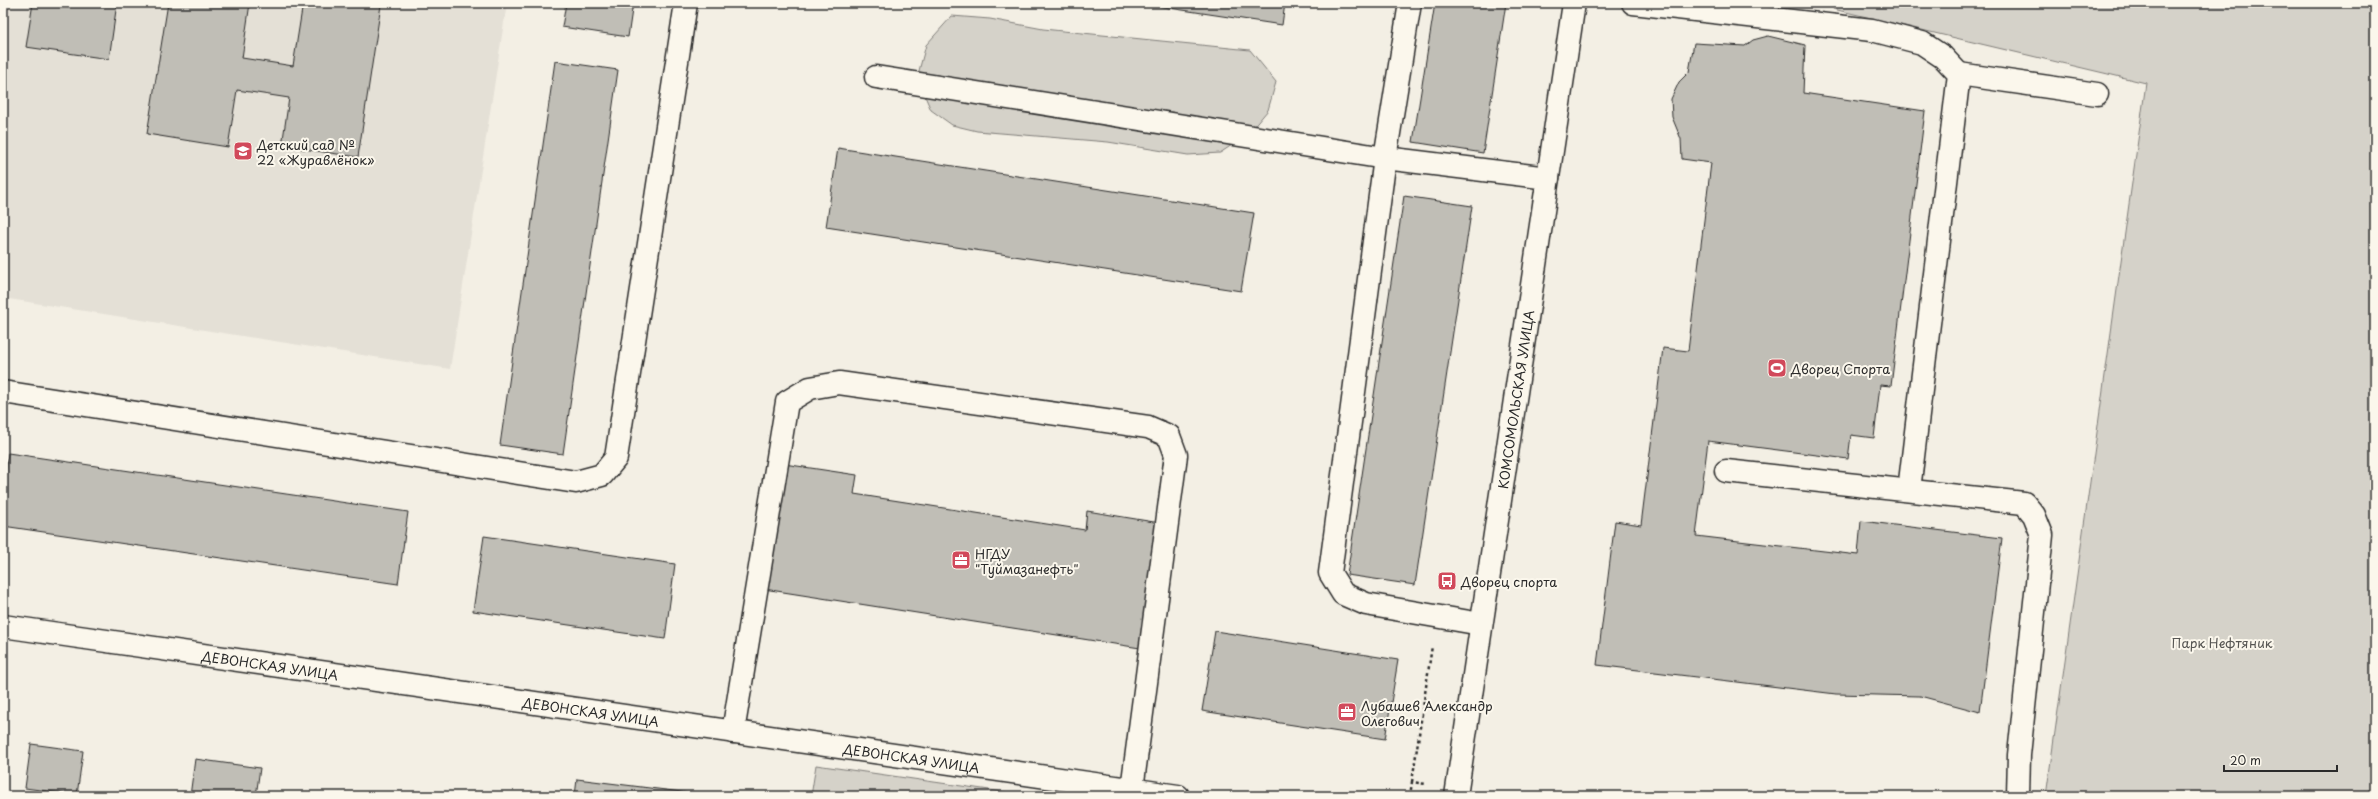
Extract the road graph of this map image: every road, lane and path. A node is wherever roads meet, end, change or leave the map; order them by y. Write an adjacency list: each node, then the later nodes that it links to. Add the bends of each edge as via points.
1 (686, 3): 12 (main road, via 616,458 602,475 576,482)
2 (1410, 3): 10 (main road)
3 (1574, 3): 11 (main road, КОМСОМОЛЬСКАЯ УЛИЦА)
4 (1633, 3): 5 (main road)
5 (1688, 6): 6 (main road)
6 (1792, 12): 7 (main road, via 1922,43 1943,57)
7 (1959, 74): 9 (main road); 14 (main road)
8 (876, 77): 10 (main road)
9 (2097, 94)
10 (1385, 158): 11 (main road); 15 (main road, via 1330,573 1343,594 1366,604)
11 (1548, 178): 16 (main road, КОМСОМОЛЬСКАЯ УЛИЦА)
12 (3, 392)
13 (1726, 471): 14 (main road)
14 (1909, 490): 23 (main road, via 2024,503 2034,515 2042,535 2019,755)
15 (1436, 617): 16 (main road); 19 (path)
16 (1481, 624): 22 (main road, КОМСОМОЛЬСКАЯ УЛИЦА)
17 (3, 626): 18 (main road, ДЕВОНСКАЯ УЛИЦА)
18 (733, 732): 20 (main road, ДЕВОНСКАЯ УЛИЦА); 20 (main road, via 787,402 810,388 839,383 1148,427 1169,436 1176,455)
19 (1412, 782)
20 (1132, 789): 21 (main road, ДЕВОНСКАЯ УЛИЦА)
21 (1178, 796)
22 (1456, 796)
23 (2018, 796)

